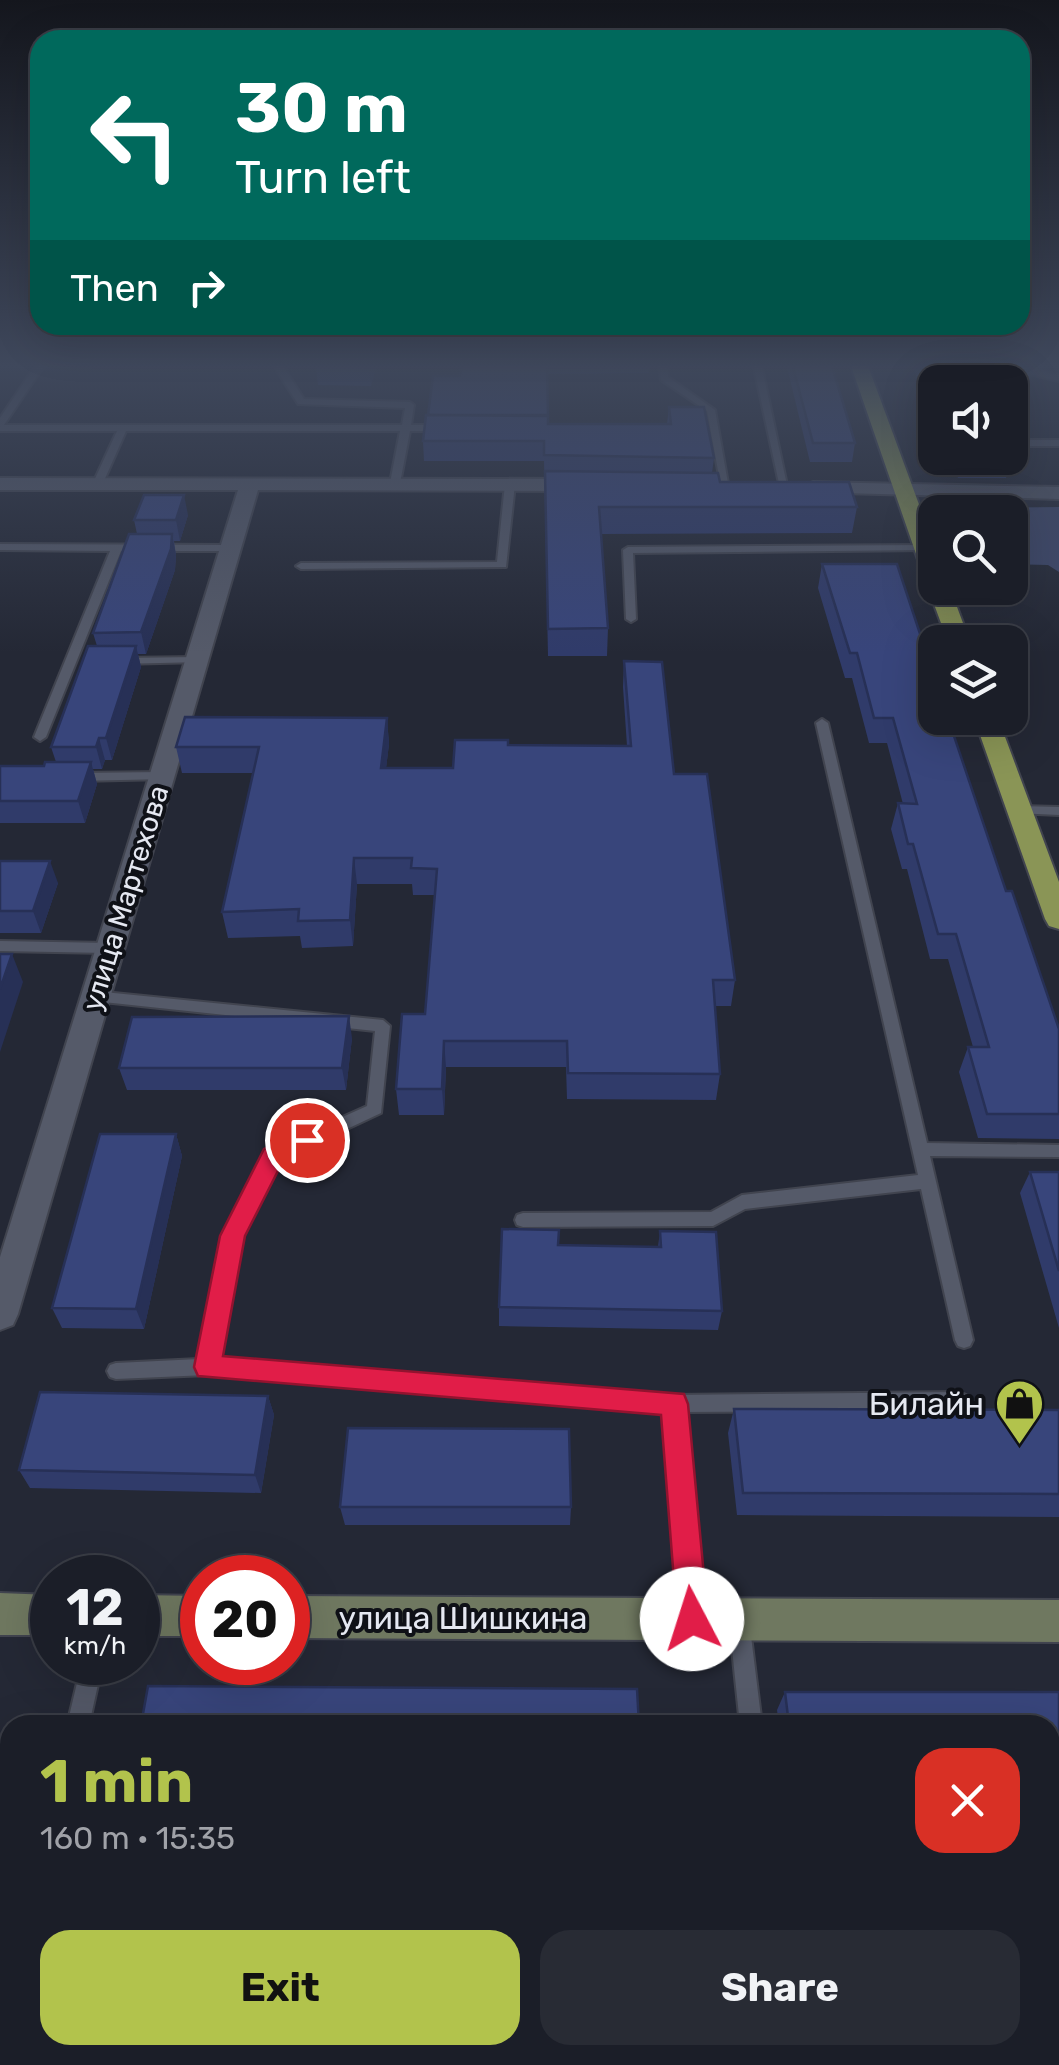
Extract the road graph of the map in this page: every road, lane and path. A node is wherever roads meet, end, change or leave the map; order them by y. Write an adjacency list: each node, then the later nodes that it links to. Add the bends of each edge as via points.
1 (109, 459): 6 (lane)
2 (399, 459): 8 (lane)
3 (733, 459): 12 (lane)
4 (748, 459): 12 (lane)
5 (892, 459): 13 (main road)
6 (98, 483): 7 (street); 9 (street)
7 (250, 483): 8 (street); 18 (street, улица Мартехова)
8 (395, 483): 10 (street)
9 (0, 484)
10 (510, 484): 11 (street); 20 (lane, via 502,565)
11 (608, 486)
12 (746, 487): 13 (street)
13 (903, 490): 14 (street); 15 (main road)
14 (1059, 493)
15 (918, 531)
16 (0, 547): 17 (lane)
17 (117, 547): 18 (lane); 23 (lane)
18 (231, 548): 22 (street, улица Мартехова)
19 (918, 548): 21 (lane, via 628,550)
20 (301, 566)
21 (631, 619)
22 (198, 660): 25 (lane); 29 (street, улица Мартехова)
23 (70, 661): 24 (lane); 28 (lane)
24 (88, 661)
25 (107, 661)
26 (822, 724): 37 (lane)
27 (992, 735): 31 (main road)
28 (40, 737)
29 (163, 776): 30 (lane); 35 (street, улица Мартехова)
30 (70, 777)
31 (1019, 810): 32 (lane); 33 (main road)
32 (1059, 811)
33 (1059, 918)
34 (0, 946): 35 (lane)
35 (108, 948): 36 (street, улица Мартехова)
36 (94, 996): 41 (street, улица Мартехова); 44 (lane, via 383,1026 375,1109 273,1156 232,1236)
37 (920, 1149): 38 (lane); 39 (lane)
38 (1059, 1151)
39 (928, 1181): 40 (lane, via 742,1202 714,1219); 43 (lane)
40 (522, 1220)
41 (8, 1260): 42 (street, улица Мартехова)
42 (0, 1314)
43 (964, 1340)
44 (208, 1367): 45 (lane); 47 (lane)
45 (116, 1370)
46 (958, 1401): 47 (lane)
47 (674, 1404): 51 (lane)
48 (0, 1614): 49 (main road)
49 (30, 1614)
50 (310, 1617): 51 (main road, улица Шишкина)
51 (692, 1619): 52 (main road, улица Шишкина)
52 (739, 1619): 53 (main road, улица Шишкина); 56 (lane)
53 (1059, 1621)
54 (88, 1685): 55 (lane)
55 (80, 1715)
56 (750, 1715)

